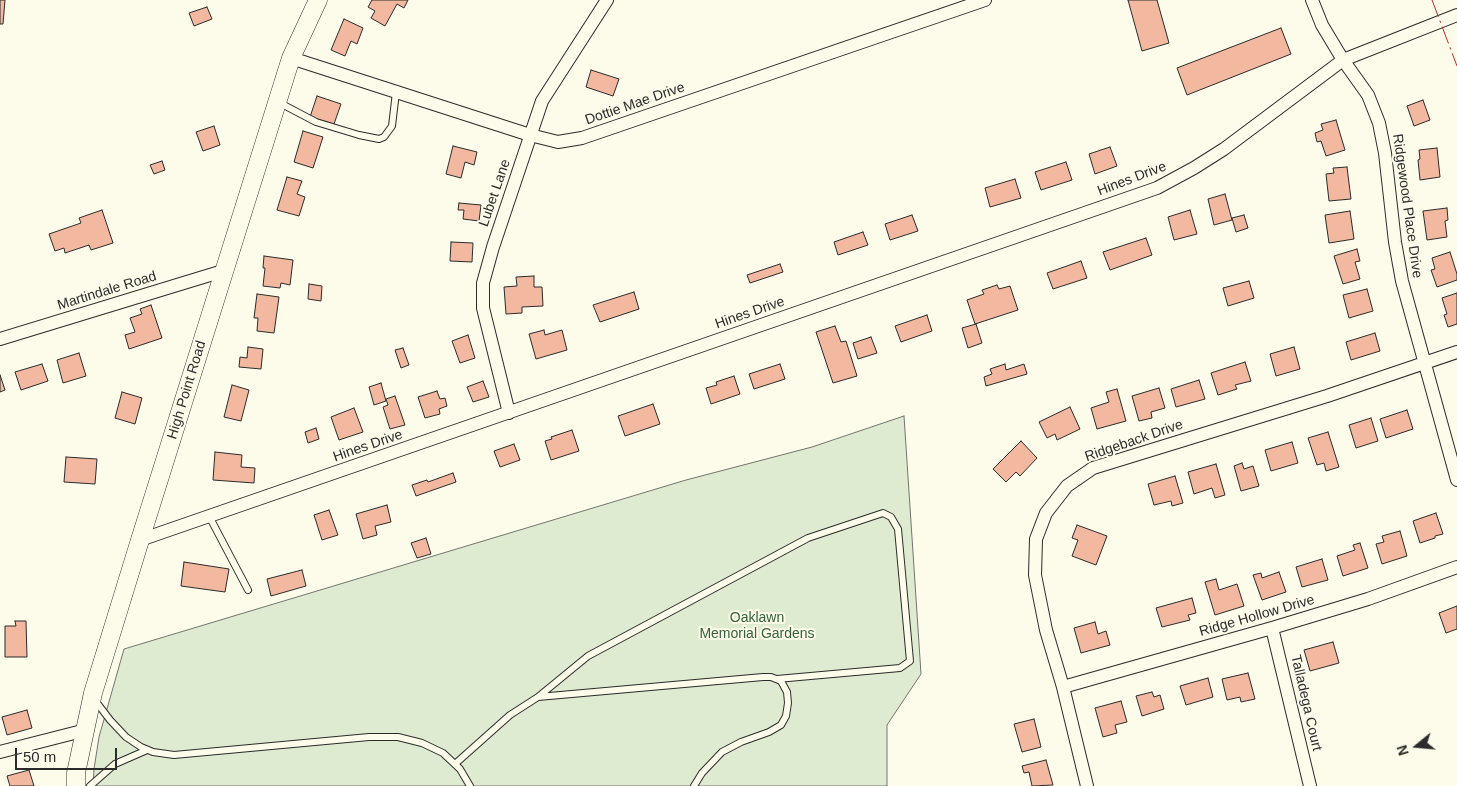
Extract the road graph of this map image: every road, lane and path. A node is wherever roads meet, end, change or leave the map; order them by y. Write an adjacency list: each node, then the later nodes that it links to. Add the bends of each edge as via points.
1 (318, 0): 6 (main road, High Point Road)
2 (607, 0): 10 (street, Lubet Lane, via 542,101)
3 (985, 0): 10 (street, Dottie Mae Drive, via 582,138 558,142)
4 (1312, 0): 7 (street, Ridgewood Place Drive, via 1322,25)
5 (1457, 15): 7 (street, Hines Drive)
6 (291, 58): 8 (street, Dottie Mae Drive); 9 (main road, High Point Road)
7 (1343, 60): 14 (street, Ridgewood Place Drive, via 1368,95 1379,124 1386,154 1402,281); 15 (street, Hines Drive, via 1224,149 1157,188)
8 (396, 92): 9 (lane, via 392,126 379,139 316,122); 10 (street, Dottie Mae Drive)
9 (277, 102): 11 (main road, High Point Road)
10 (530, 135): 15 (street, Lubet Lane, via 493,248 482,296)
11 (224, 271): 12 (street, Martindale Road); 18 (main road, High Point Road)
12 (0, 339)
13 (1457, 352): 14 (street, Ridgeback Drive)
14 (1424, 364): 16 (street, Ridgewood Place Drive); 23 (street, Ridgeback Drive, via 1093,468 1067,486 1046,513 1036,539 1035,575 1046,630)
15 (509, 413): 17 (street, Hines Drive)
16 (1457, 480)
17 (209, 516): 18 (street, Hines Drive); 20 (lane)
18 (140, 540): 24 (main road, High Point Road)
19 (1457, 567): 21 (street, Ridge Hollow Drive, via 1368,599)
20 (248, 590)
21 (1272, 628): 23 (street, Ridge Hollow Drive); 35 (street, Talladega Court)
22 (777, 679): 25 (lane, via 763,677); 25 (lane, via 900,668 910,660 898,529 891,517 883,513 808,538 588,656); 33 (lane, via 788,697 786,716 781,725 722,752)
23 (1063, 686): 34 (street, Ridgeback Drive)
24 (93, 697): 26 (main road, High Point Road); 27 (lane, via 126,737)
25 (538, 697): 29 (lane, via 510,715)
26 (86, 730): 28 (street); 30 (main road, High Point Road)
27 (147, 750): 29 (lane, via 174,755 391,736 430,746); 31 (lane, via 115,764)
28 (0, 752)
29 (455, 764): 32 (lane)
30 (76, 786)
31 (90, 786)
32 (470, 786)
33 (694, 786)
34 (1087, 786)
35 (1310, 786)

